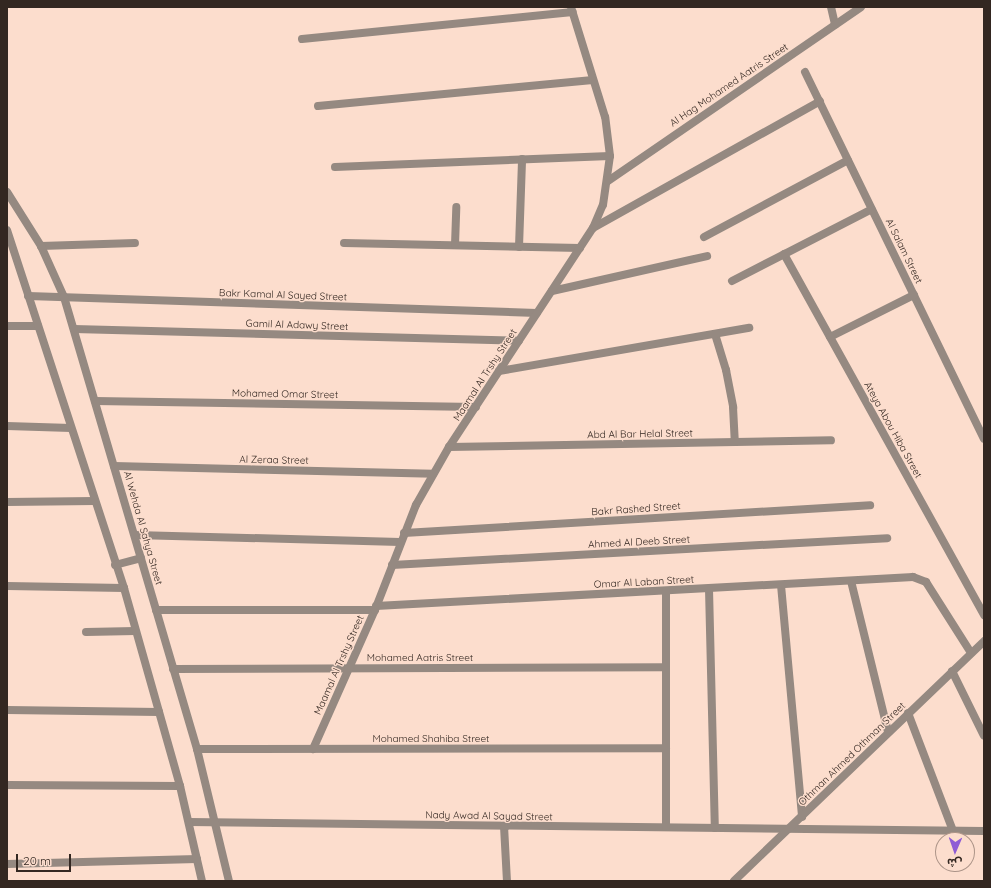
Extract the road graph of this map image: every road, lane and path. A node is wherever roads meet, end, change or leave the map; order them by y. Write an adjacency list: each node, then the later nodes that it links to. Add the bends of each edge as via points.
1 (831, 7): 4 (street)
2 (861, 7): 4 (street, Al Hag Mohamed Aatris Street)
3 (572, 9): 5 (street); 7 (street, Maamal Al Trshy Street)
4 (835, 25): 14 (street, Al Hag Mohamed Aatris Street)
5 (302, 39)
6 (806, 72): 8 (street, Al Salam Street)
7 (593, 80): 9 (street); 10 (street, Maamal Al Trshy Street, via 605,117)
8 (820, 102): 12 (street, Al Salam Street); 18 (street)
9 (318, 106)
10 (610, 156): 11 (street); 14 (street, Maamal Al Trshy Street)
11 (522, 159): 13 (street); 25 (street)
12 (848, 160): 17 (street, Al Salam Street); 20 (street)
13 (335, 167)
14 (608, 180): 18 (street, Maamal Al Trshy Street, via 603,205)
15 (7, 192): 24 (street, Al Wehda Al Sahya Street)
16 (456, 207): 23 (street)
17 (872, 209): 27 (street); 31 (street, Al Salam Street)
18 (593, 228): 26 (street, Maamal Al Trshy Street)
19 (7, 230): 32 (street)
20 (704, 237)
21 (344, 242): 23 (street)
22 (136, 243): 24 (street)
23 (455, 245): 25 (street)
24 (41, 246): 33 (street, Al Wehda Al Sahya Street)
25 (519, 247): 26 (street)
26 (580, 248): 30 (street, Maamal Al Trshy Street)
27 (784, 254): 29 (street); 40 (street, Ateya Abou Hiba Street)
28 (707, 256): 30 (street)
29 (732, 280)
30 (552, 291): 34 (street, Maamal Al Trshy Street)
31 (914, 295): 40 (street); 47 (street, Al Salam Street)
32 (28, 296): 33 (street, Bakr Kamal Al Sayed Street); 36 (street)
33 (64, 297): 34 (street, Bakr Kamal Al Sayed Street); 38 (street, Al Wehda Al Sahya Street)
34 (537, 313): 41 (street, Maamal Al Trshy Street)
35 (7, 326): 36 (street)
36 (38, 326): 46 (street)
37 (749, 328): 39 (street)
38 (74, 329): 41 (street, Gamil Al Adawy Street); 43 (street, Al Wehda Al Sahya Street)
39 (715, 334): 42 (street); 49 (street, via 726,370 733,407)
40 (830, 337): 71 (street, Ateya Abou Hiba Street)
41 (519, 341): 42 (street, Maamal Al Trshy Street)
42 (499, 371): 44 (street, Maamal Al Trshy Street)
43 (95, 401): 44 (street, Mohamed Omar Street); 51 (street, Al Wehda Al Sahya Street)
44 (476, 407): 50 (street, Maamal Al Trshy Street)
45 (7, 426): 46 (street)
46 (71, 428): 53 (street)
47 (984, 439)
48 (831, 440): 49 (street, Abd Al Bar Helal Street)
49 (735, 442): 50 (street, Abd Al Bar Helal Street)
50 (449, 447): 52 (street, Maamal Al Trshy Street)
51 (114, 466): 52 (street, Al Zeraa Street); 57 (street, Al Wehda Al Sahya Street)
52 (433, 474): 56 (street, Maamal Al Trshy Street)
53 (94, 501): 54 (street); 61 (street)
54 (7, 502)
55 (870, 505): 56 (street, Bakr Rashed Street)
56 (404, 533): 59 (street, Maamal Al Trshy Street)
57 (135, 535): 59 (street); 60 (street, Al Wehda Al Sahya Street)
58 (887, 538): 62 (street, Ahmed Al Deeb Street)
59 (400, 542): 62 (street, Maamal Al Trshy Street)
60 (141, 558): 61 (street); 70 (street, Al Wehda Al Sahya Street)
61 (115, 565): 66 (street)
62 (392, 565): 69 (street, Maamal Al Trshy Street)
63 (851, 581): 64 (street, Omar Al Laban Street); 75 (street, Omar Al Laban Street, via 913,577 926,582); 83 (street)
64 (781, 585): 67 (street, Omar Al Laban Street); 90 (street)
65 (7, 586): 66 (street)
66 (124, 588): 72 (street)
67 (709, 589): 68 (street, Omar Al Laban Street); 95 (street)
68 (666, 591): 69 (street, Omar Al Laban Street); 76 (street)
69 (375, 608): 70 (street, Omar Al Laban Street); 78 (street, Maamal Al Trshy Street)
70 (156, 610): 77 (street, Al Wehda Al Sahya Street)
71 (984, 615)
72 (135, 631): 73 (street); 81 (street)
73 (86, 632)
74 (984, 641): 75 (street, Othman Ahmed Othman Street)
75 (971, 653): 79 (street, Othman Ahmed Othman Street)
76 (666, 667): 78 (street, Mohamed Aatris Street); 85 (street)
77 (173, 669): 78 (street, Mohamed Aatris Street); 86 (street, Al Wehda Al Sahya Street)
78 (350, 669): 87 (street, Maamal Al Trshy Street)
79 (952, 671): 82 (street, Othman Ahmed Othman Street); 84 (street)
80 (7, 710): 81 (street)
81 (159, 712): 89 (street)
82 (908, 713): 83 (street, Othman Ahmed Othman Street); 97 (street)
83 (888, 732): 90 (street, Othman Ahmed Othman Street)
84 (984, 736)
85 (666, 748): 87 (street, Mohamed Shahiba Street); 94 (street)
86 (197, 749): 87 (street, Mohamed Shahiba Street); 92 (street, Al Wehda Al Sahya Street)
87 (312, 749)
88 (7, 785): 89 (street)
89 (180, 786): 91 (street)
90 (802, 817): 96 (street, Othman Ahmed Othman Street)
91 (189, 822): 92 (street, Nady Awad Al Sayad Street); 99 (street)
92 (215, 823): 93 (street, Nady Awad Al Sayad Street); 102 (street, Al Wehda Al Sahya Street)
93 (504, 826): 94 (street, Nady Awad Al Sayad Street); 103 (street)
94 (666, 827): 95 (street, Nady Awad Al Sayad Street)
95 (715, 828): 96 (street, Nady Awad Al Sayad Street)
96 (789, 829): 97 (street, Nady Awad Al Sayad Street); 104 (street, Othman Ahmed Othman Street)
97 (953, 831): 98 (street, Nady Awad Al Sayad Street)
98 (984, 831)
99 (198, 859): 100 (street); 101 (street)
100 (7, 864)
101 (202, 881)
102 (229, 881)
103 (507, 881)
104 (734, 881)

